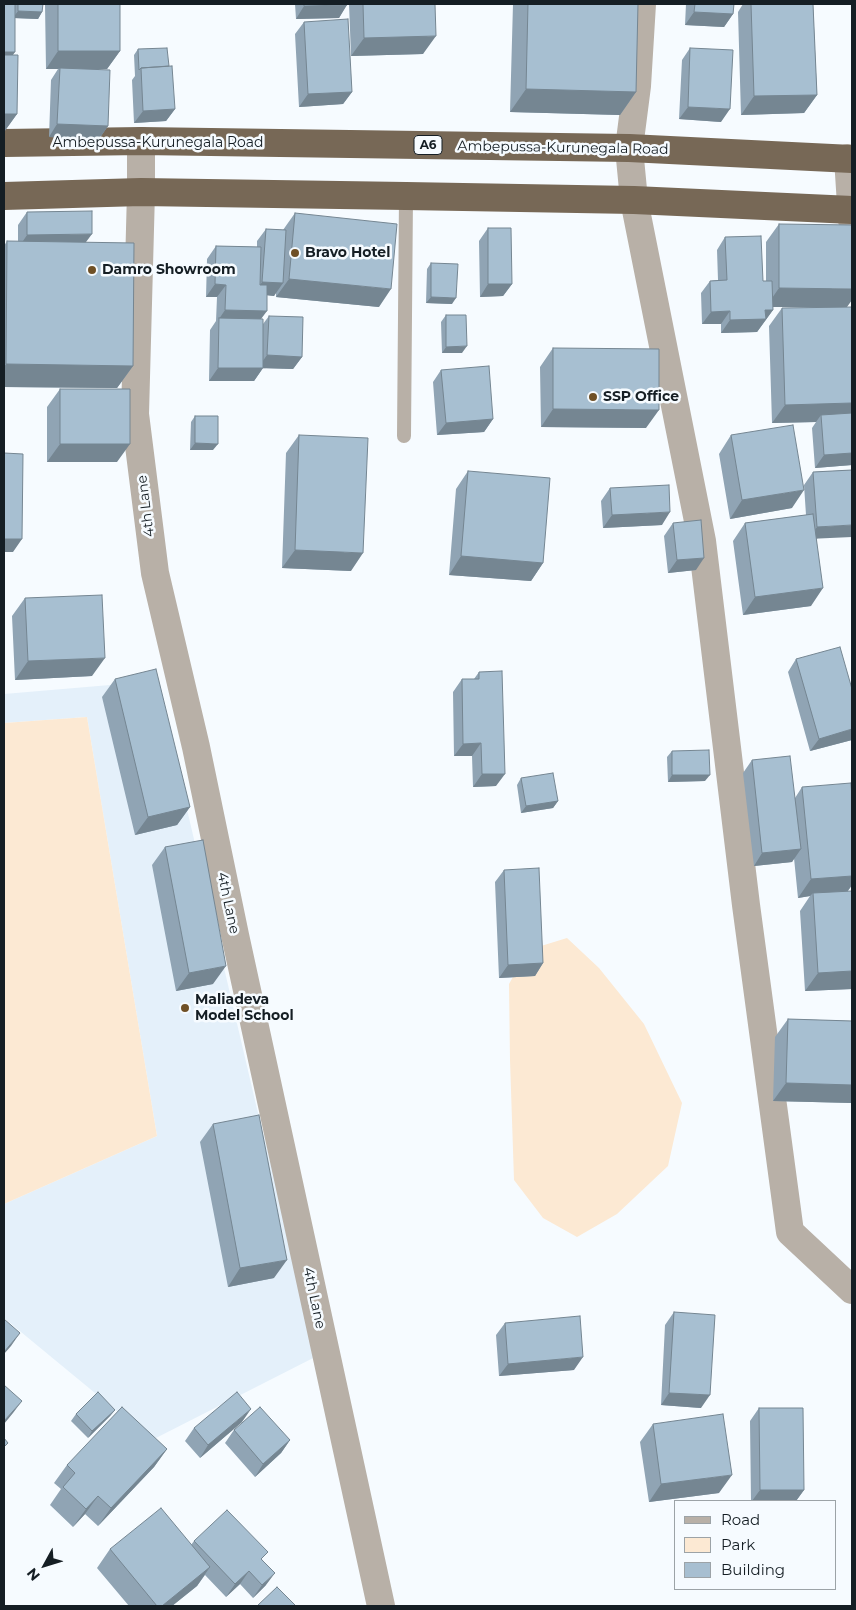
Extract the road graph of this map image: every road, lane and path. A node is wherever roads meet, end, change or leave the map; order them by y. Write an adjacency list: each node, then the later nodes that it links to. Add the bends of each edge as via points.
1 (642, 4): 4 (street)
2 (141, 141): 3 (highway, Ambepussa-Kurunegala Road / A6); 4 (highway, Ambepussa-Kurunegala Road / A6); 6 (street, 4th Lane)
3 (4, 143)
4 (629, 148): 5 (highway, Ambepussa-Kurunegala Road / A6); 9 (street)
5 (850, 158): 10 (street)
6 (141, 192): 7 (highway); 8 (highway); 13 (street, 4th Lane, via 135,414 154,574 196,747)
7 (4, 196)
8 (406, 196): 9 (highway); 11 (lane)
9 (634, 200): 10 (highway); 12 (street, via 702,542 790,1232)
10 (852, 213)
11 (404, 436)
12 (852, 1290)
13 (381, 1606)

